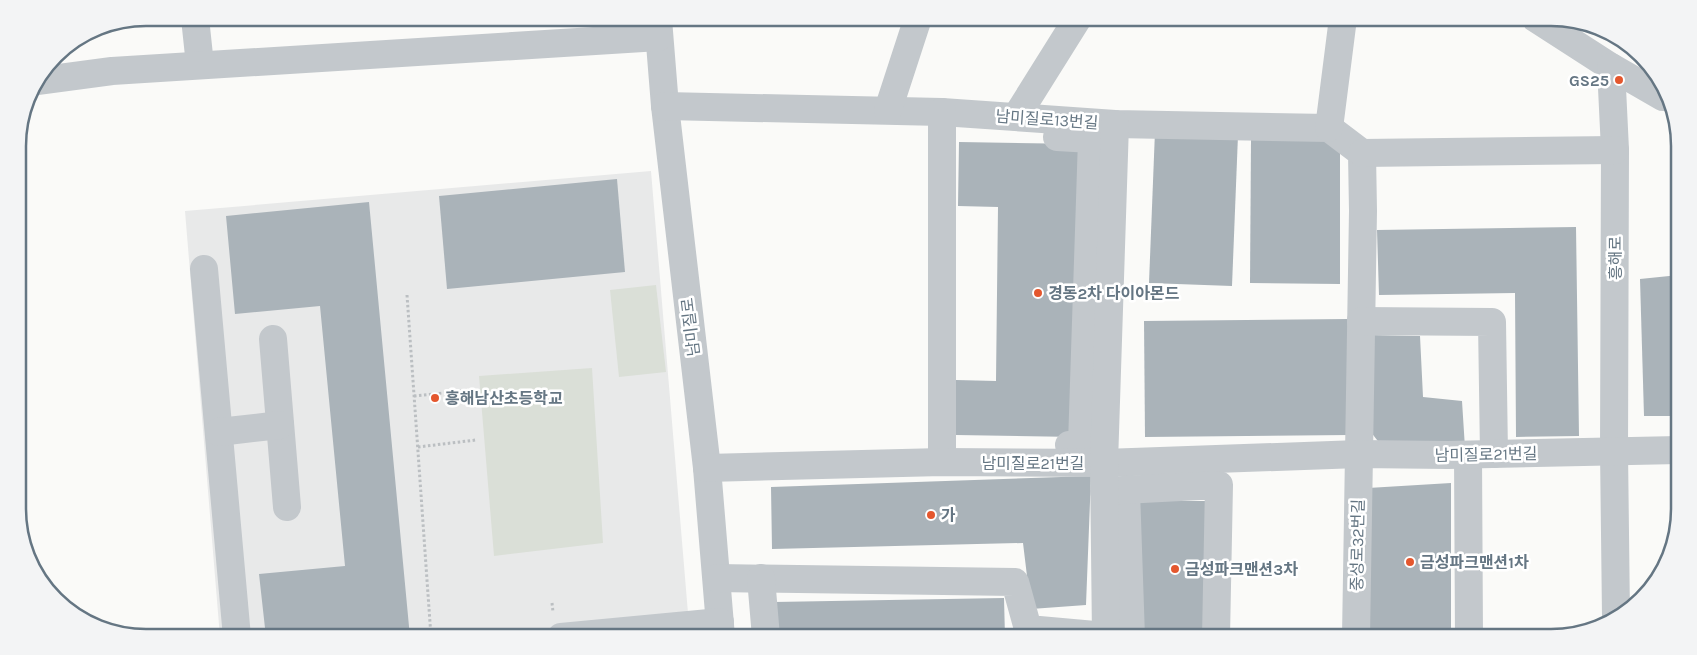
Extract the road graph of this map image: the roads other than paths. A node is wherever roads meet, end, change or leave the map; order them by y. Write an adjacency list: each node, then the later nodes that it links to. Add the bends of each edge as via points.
1 (915, 26): 12 (street)
2 (1073, 26): 13 (street)
3 (1342, 26): 16 (street)
4 (1548, 26): 8 (street)
5 (196, 27): 7 (street)
6 (658, 27): 7 (street); 11 (street, 남미질로)
7 (200, 65): 9 (street)
8 (1611, 66): 10 (street); 17 (street, 흥해로)
9 (46, 80)
10 (1658, 94)
11 (665, 106): 12 (street, 남미질로13번길); 31 (street, 남미질로)
12 (888, 110): 14 (street, 남미질로13번길)
13 (1016, 117): 14 (street, 남미질로13번길); 15 (street, 남미질로13번길)
14 (942, 122): 26 (street); 27 (street, via 1092,139 1082,444)
15 (1115, 124): 16 (street, 남미질로13번길); 30 (street)
16 (1329, 128): 18 (street)
17 (1615, 150): 18 (street); 24 (street, 흥해로)
18 (1362, 152): 20 (street)
19 (204, 269): 23 (street)
20 (1361, 321): 28 (street); 29 (street, via 1492,322)
21 (274, 339): 22 (street)
22 (280, 425): 23 (street); 33 (street)
23 (219, 432): 42 (street)
24 (1614, 450): 25 (street, 남미질로21번길); 29 (street, 남미질로21번길); 36 (street)
25 (1671, 450)
26 (942, 453): 27 (street, 남미질로21번길); 31 (street, 남미질로21번길)
27 (1070, 454): 30 (street, 남미질로21번길)
28 (1359, 454): 29 (street, 남미질로21번길); 30 (street, 남미질로21번길); 40 (street, 중성로32번길)
29 (1481, 454): 41 (street)
30 (1104, 463): 32 (street)
31 (707, 468): 34 (street, 남미질로)
32 (1115, 490): 38 (street); 39 (street, via 1219,485)
33 (287, 507)
34 (717, 578): 35 (street); 43 (street, 남미질로)
35 (761, 578): 37 (street, via 1015,582); 44 (street)
36 (1616, 609)
37 (1026, 628)
38 (1114, 628)
39 (1216, 628)
40 (1356, 628)
41 (1470, 628)
42 (236, 629)
43 (721, 629)
44 (765, 629)

